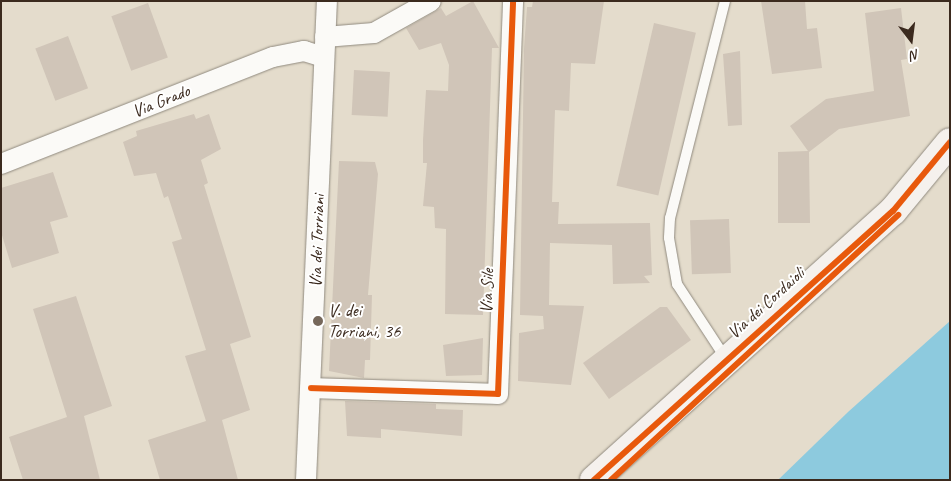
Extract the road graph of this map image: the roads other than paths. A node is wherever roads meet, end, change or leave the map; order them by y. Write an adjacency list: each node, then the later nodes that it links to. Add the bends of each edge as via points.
1 (327, 1): 5 (street, Via dei Torriani)
2 (431, 1): 5 (street, Via Grado, via 374,33)
3 (513, 1): 9 (street, Via Sile, via 498,394)
4 (725, 1): 8 (lane, Via dei Cordaioli, via 670,218 668,238 676,284)
5 (324, 47): 7 (street, Via Grado, via 273,57); 9 (street, Via dei Torriani)
6 (950, 142): 8 (street, Via dei Cordaioli, via 892,211)
7 (1, 164)
8 (726, 359): 11 (street, Via dei Cordaioli)
9 (311, 388): 10 (street, Via dei Torriani)
10 (306, 480)
11 (594, 480)

